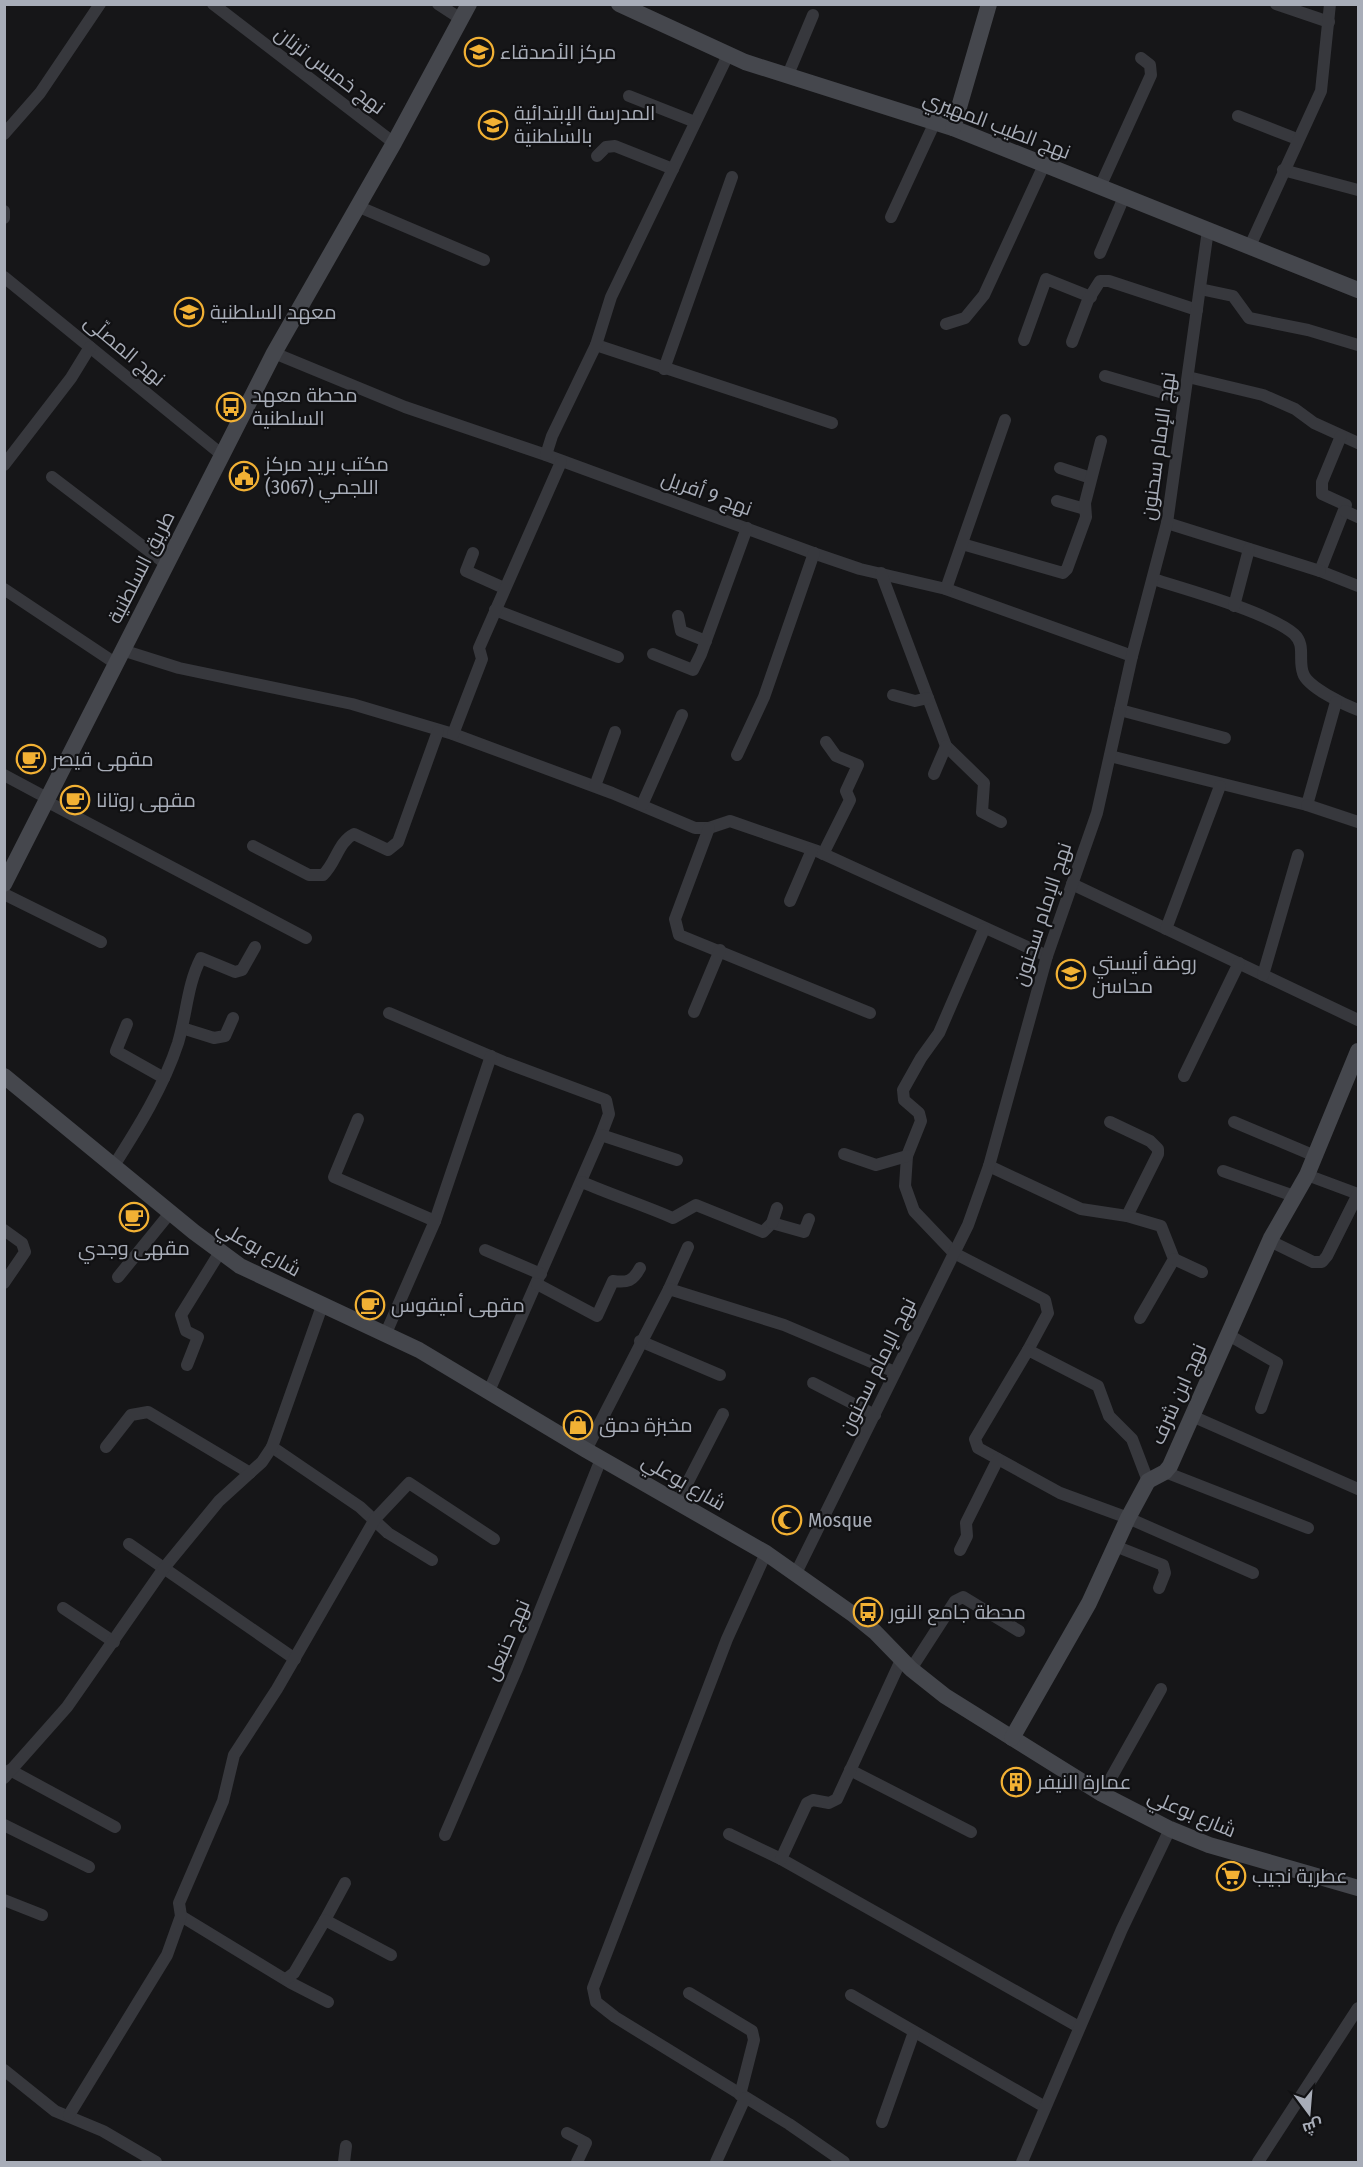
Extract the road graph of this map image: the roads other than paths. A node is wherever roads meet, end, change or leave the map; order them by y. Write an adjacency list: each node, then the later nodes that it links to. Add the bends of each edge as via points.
1 (100, 4): 19 (street, via 40,93)
2 (213, 4): 21 (street, نهج خميس ترنان)
3 (438, 4): 8 (street)
4 (619, 4): 11 (street, نهج الطيب المهيري)
5 (988, 4): 18 (street)
6 (1276, 4): 10 (street)
7 (1330, 4): 10 (street)
8 (465, 12): 21 (street)
9 (813, 15): 13 (street)
10 (1329, 22): 20 (street, via 1321,92)
11 (728, 55): 13 (street, نهج الطيب المهيري); 16 (street)
12 (1141, 58): 27 (street, via 1150,65 1151,75)
13 (787, 77): 17 (street, نهج الطيب المهيري)
14 (629, 96): 16 (street)
15 (1238, 116): 20 (street)
16 (695, 122): 24 (street)
17 (935, 122): 18 (street, نهج الطيب المهيري); 32 (street)
18 (953, 129): 23 (street, نهج الطيب المهيري)
19 (4, 135)
20 (1298, 139): 25 (street)
21 (394, 143): 30 (street, طريق السلطنية)
22 (597, 156): 24 (street, via 606,147 615,146)
23 (1044, 165): 27 (street, نهج الطيب المهيري); 43 (street, via 984,295 965,318)
24 (673, 169): 46 (street, via 611,297)
25 (1283, 170): 28 (street); 35 (street)
26 (732, 177): 50 (street)
27 (1100, 187): 29 (street, نهج الطيب المهيري)
28 (1359, 190)
29 (1124, 197): 34 (street, نهج الطيب المهيري); 36 (street)
30 (357, 206): 37 (street); 49 (street, طريق السلطنية)
31 (4, 212): 33 (street)
32 (891, 217)
33 (4, 218)
34 (1208, 230): 35 (street, نهج الطيب المهيري); 39 (street, نهج الإمام سحنون)
35 (1251, 246): 40 (street, نهج الطيب المهيري)
36 (1100, 254)
37 (484, 260)
38 (4, 276): 48 (street, نهج المصلّى)
39 (1200, 289): 42 (street, نهج الإمام سحنون); 47 (street, via 1233,296 1249,318)
40 (1359, 290)
41 (1091, 297): 42 (street, via 1100,281 1109,281); 44 (street, via 1046,279); 45 (street)
42 (1197, 310): 52 (street, نهج الإمام سحنون)
43 (946, 324)
44 (1024, 340)
45 (1072, 342)
46 (596, 345): 50 (street); 60 (street)
47 (1359, 345)
48 (90, 347): 59 (street, نهج المصلّى); 62 (street)
49 (274, 352): 59 (street, طريق السلطنية); 60 (street, نهج 9 أفريل, via 395,403)
50 (664, 369): 55 (street)
51 (1105, 376): 53 (street)
52 (1188, 377): 53 (street, نهج الإمام سحنون); 56 (street, via 1263,394)
53 (1184, 399): 70 (street, نهج الإمام سحنون)
54 (1005, 420): 72 (street)
55 (832, 423)
56 (1341, 436): 58 (street); 68 (street, via 1322,482 1322,494 1346,505)
57 (1101, 441): 65 (street)
58 (1359, 443)
59 (221, 454): 76 (street, طريق السلطنية)
60 (546, 454): 61 (street, نهج 9 أفريل)
61 (561, 462): 71 (street, نهج 9 أفريل); 81 (street)
62 (4, 465)
63 (1060, 468): 65 (street)
64 (52, 477): 76 (street)
65 (1091, 478): 67 (street)
66 (1057, 501): 67 (street)
67 (1085, 509): 72 (street, via 1086,518 1063,573)
68 (1344, 511): 69 (street); 77 (street)
69 (1359, 517)
70 (1167, 523): 73 (street); 79 (street, نهج الإمام سحنون)
71 (747, 528): 75 (street, نهج 9 أفريل); 87 (street)
72 (962, 544): 83 (street)
73 (1249, 549): 77 (street); 84 (street)
74 (473, 553): 81 (street, via 466,571)
75 (814, 553): 78 (street, نهج 9 أفريل); 104 (street, via 764,697)
76 (166, 564): 90 (street, طريق السلطنية)
77 (1320, 571): 80 (street)
78 (881, 573): 83 (street, نهج 9 أفريل); 93 (street)
79 (1153, 579): 84 (street); 89 (street, نهج الإمام سحنون)
80 (1359, 586)
81 (504, 588): 85 (street)
82 (4, 589): 90 (street)
83 (946, 589): 89 (street, نهج 9 أفريل)
84 (1234, 606): 94 (street, via 1293,633 1302,649 1303,674)
85 (495, 610): 91 (street); 100 (street, via 479,648 482,659)
86 (678, 616): 87 (street, via 681,631)
87 (706, 641): 88 (street, via 693,670)
88 (653, 654)
89 (1132, 656): 95 (street, نهج الإمام سحنون)
90 (118, 657): 98 (street, via 352,704); 110 (street, طريق السلطنية)
91 (618, 657)
92 (893, 695): 93 (street, via 915,701)
93 (928, 698): 103 (street)
94 (1336, 702): 96 (street); 111 (street)
95 (1120, 710): 101 (street); 105 (street, نهج الإمام سحنون)
96 (1359, 710)
97 (682, 715): 112 (street)
98 (438, 731): 100 (street); 116 (street, via 398,842 388,850 354,834 346,838 330,869 323,875 309,875)
99 (615, 732): 108 (street)
100 (453, 734): 108 (street)
101 (1224, 738)
102 (826, 742): 117 (street, via 836,756 858,765 846,791 850,800)
103 (946, 746): 106 (street); 113 (street, via 984,783 982,812)
104 (737, 755)
105 (1110, 756): 109 (street); 120 (street, نهج الإمام سحنون, via 1097,813)
106 (934, 774)
107 (4, 776): 110 (street)
108 (595, 786): 112 (street)
109 (1220, 786): 111 (street); 124 (street)
110 (46, 800): 119 (street, طريق السلطنية); 125 (street)
111 (1307, 805): 114 (street)
112 (642, 806): 115 (street, via 695,828)
113 (1001, 822)
114 (1359, 822)
115 (709, 828): 117 (street, via 730,822); 128 (street, via 675,919 680,935)
116 (253, 846)
117 (818, 852): 122 (street); 123 (street)
118 (1298, 855): 131 (street)
119 (4, 884)
120 (1072, 884): 124 (street); 129 (street, نهج الإمام سحنون)
121 (4, 894): 126 (street)
122 (790, 901)
123 (984, 929): 129 (street); 149 (street, via 939,1034 903,1090 904,1100 919,1113 921,1121)
124 (1166, 929): 130 (street)
125 (306, 938)
126 (101, 942)
127 (255, 947): 138 (street, via 242,970 235,972 201,958 187,994)
128 (720, 950): 132 (street); 134 (street)
129 (1047, 956): 152 (street, نهج الإمام سحنون)
130 (1239, 963): 131 (street); 142 (street)
131 (1263, 975): 136 (street)
132 (694, 1012)
133 (389, 1013): 140 (street)
134 (870, 1014)
135 (232, 1018): 138 (street, via 225,1036 214,1038)
136 (1359, 1020)
137 (127, 1024): 143 (street, via 116,1051)
138 (182, 1028): 143 (street)
139 (1359, 1051): 150 (street, نهج ابن شرف)
140 (491, 1056): 147 (street, via 606,1100 609,1114); 163 (street)
141 (4, 1076): 153 (street, شارع بوعلي)
142 (1184, 1076)
143 (164, 1078): 153 (street)
144 (358, 1119): 163 (street, via 334,1177)
145 (1110, 1122): 161 (street, via 1150,1141 1158,1149)
146 (1234, 1122): 150 (street)
147 (601, 1135): 151 (street); 156 (street)
148 (843, 1154): 149 (street, via 876,1165)
149 (907, 1156): 170 (street, via 905,1186 914,1211)
150 (1315, 1156): 155 (street, نهج ابن شرف)
151 (677, 1160)
152 (989, 1166): 161 (street, via 1081,1209); 170 (street, نهج الإمام سحنون)
153 (113, 1167): 160 (street, شارع بوعلي)
154 (1223, 1171): 158 (street)
155 (1307, 1175): 157 (street); 158 (street, نهج ابن شرف)
156 (582, 1182): 164 (street, via 673,1218 696,1205 763,1232); 175 (street)
157 (1359, 1194): 166 (street, via 1322,1262 1313,1262)
158 (1294, 1196): 166 (street, نهج ابن شرف)
159 (777, 1208): 164 (street)
160 (170, 1213): 169 (street, شارع بوعلي); 174 (street)
161 (1127, 1216): 171 (street, via 1161,1226)
162 (809, 1219): 164 (street, via 804,1232)
163 (435, 1221): 180 (street)
164 (772, 1223)
165 (4, 1230): 176 (street, via 22,1243 25,1252)
166 (1270, 1241): 181 (street, نهج ابن شرف)
167 (688, 1247): 177 (street)
168 (485, 1250): 175 (street)
169 (220, 1252): 178 (street, شارع بوعلي, via 255,1274); 184 (street, via 181,1315 186,1331 198,1336)
170 (954, 1252): 183 (street, via 1045,1300 1048,1313); 185 (street, نهج الإمام سحنون)
171 (1174, 1259): 173 (street); 179 (street)
172 (640, 1268): 175 (street, via 627,1283 614,1281 597,1316)
173 (1202, 1272)
174 (118, 1277)
175 (539, 1279): 188 (street)
176 (4, 1283)
177 (669, 1289): 182 (street); 185 (street, via 784,1325)
178 (322, 1306): 180 (street, شارع بوعلي); 194 (street)
179 (1140, 1318)
180 (386, 1333): 188 (street, شارع بوعلي)
181 (1227, 1334): 189 (street, via 1277,1363); 192 (street, نهج ابن شرف)
182 (640, 1341): 186 (street); 195 (street)
183 (1028, 1350): 197 (street, via 975,1439 978,1448); 200 (street, via 1098,1386 1109,1416 1132,1439)
184 (187, 1365)
185 (895, 1372): 191 (street, نهج الإمام سحنون)
186 (720, 1375)
187 (813, 1383): 191 (street)
188 (489, 1391): 195 (street, شارع بوعلي)
189 (1261, 1408)
190 (723, 1414): 202 (street)
191 (875, 1415): 213 (street, نهج الإمام سحنون)
192 (1192, 1416): 198 (street, نهج ابن شرف); 201 (street)
193 (106, 1447): 199 (street, via 131,1415 148,1412)
194 (272, 1447): 199 (street); 204 (street)
195 (586, 1450): 196 (street, شارع بوعلي)
196 (601, 1459): 202 (street, شارع بوعلي); 231 (street, نهج حنبعل)
197 (998, 1459): 203 (street, via 1060,1493); 209 (street, via 966,1523 967,1536)
198 (1165, 1472): 200 (street, نهج ابن شرف); 205 (street)
199 (250, 1473): 212 (street, via 219,1501)
200 (1149, 1481): 203 (street)
201 (1359, 1489)
202 (676, 1503): 210 (street, شارع بوعلي)
203 (1128, 1518): 208 (street); 214 (street)
204 (375, 1519): 206 (street, via 409,1482); 211 (street, via 388,1533); 219 (street)
205 (1308, 1528)
206 (494, 1539)
207 (129, 1544): 212 (street)
208 (1115, 1546): 215 (street, via 1163,1565 1165,1573); 222 (street, via 1089,1603)
209 (960, 1550)
210 (766, 1553): 213 (street, شارع بوعلي); 249 (street, via 727,1639 593,1988 596,2002 615,2017)
211 (432, 1560)
212 (164, 1568): 218 (street); 219 (street)
213 (796, 1573): 220 (street, شارع بوعلي, via 875,1632)
214 (1252, 1573)
215 (1159, 1588)
216 (63, 1608): 218 (street)
217 (1019, 1631): 220 (street, via 963,1597 955,1601)
218 (114, 1642): 224 (street, via 67,1707)
219 (295, 1659): 238 (street, via 234,1755 223,1802 179,1904)
220 (906, 1664): 222 (street, شارع بوعلي, via 945,1696); 223 (street)
221 (1161, 1689): 225 (street)
222 (1012, 1738): 225 (street, شارع بوعلي)
223 (850, 1770): 229 (street); 232 (street, via 835,1801 807,1803)
224 (7, 1774): 227 (street)
225 (1102, 1794): 228 (street, شارع بوعلي)
226 (4, 1824): 233 (street)
227 (116, 1827)
228 (1170, 1829): 235 (street, شارع بوعلي, via 1237,1855); 246 (street)
229 (971, 1832)
230 (729, 1834): 232 (street)
231 (445, 1835)
232 (781, 1860): 246 (street)
233 (89, 1867)
234 (345, 1883): 239 (street)
235 (1359, 1888)
236 (4, 1900): 237 (street)
237 (42, 1915)
238 (181, 1916): 241 (street); 251 (street, via 167,1955)
239 (325, 1920): 240 (street); 241 (street, via 294,1973)
240 (391, 1955)
241 (286, 1979): 244 (street)
242 (689, 1993): 249 (street, via 748,2027 754,2035)
243 (851, 1995): 247 (street)
244 (328, 2002)
245 (1359, 2008): 261 (street)
246 (1079, 2027): 250 (street)
247 (914, 2032): 250 (street); 252 (street)
248 (4, 2070): 251 (street, via 55,2111)
249 (743, 2096): 255 (street); 259 (street)
250 (1045, 2107): 260 (street)
251 (69, 2115): 256 (street)
252 (882, 2122)
253 (567, 2133): 258 (street, via 586,2143)
254 (346, 2146): 257 (street)
255 (837, 2160)
256 (156, 2163)
257 (344, 2163)
258 (577, 2163)
259 (716, 2163)
260 (1022, 2163)
261 (1258, 2163)

